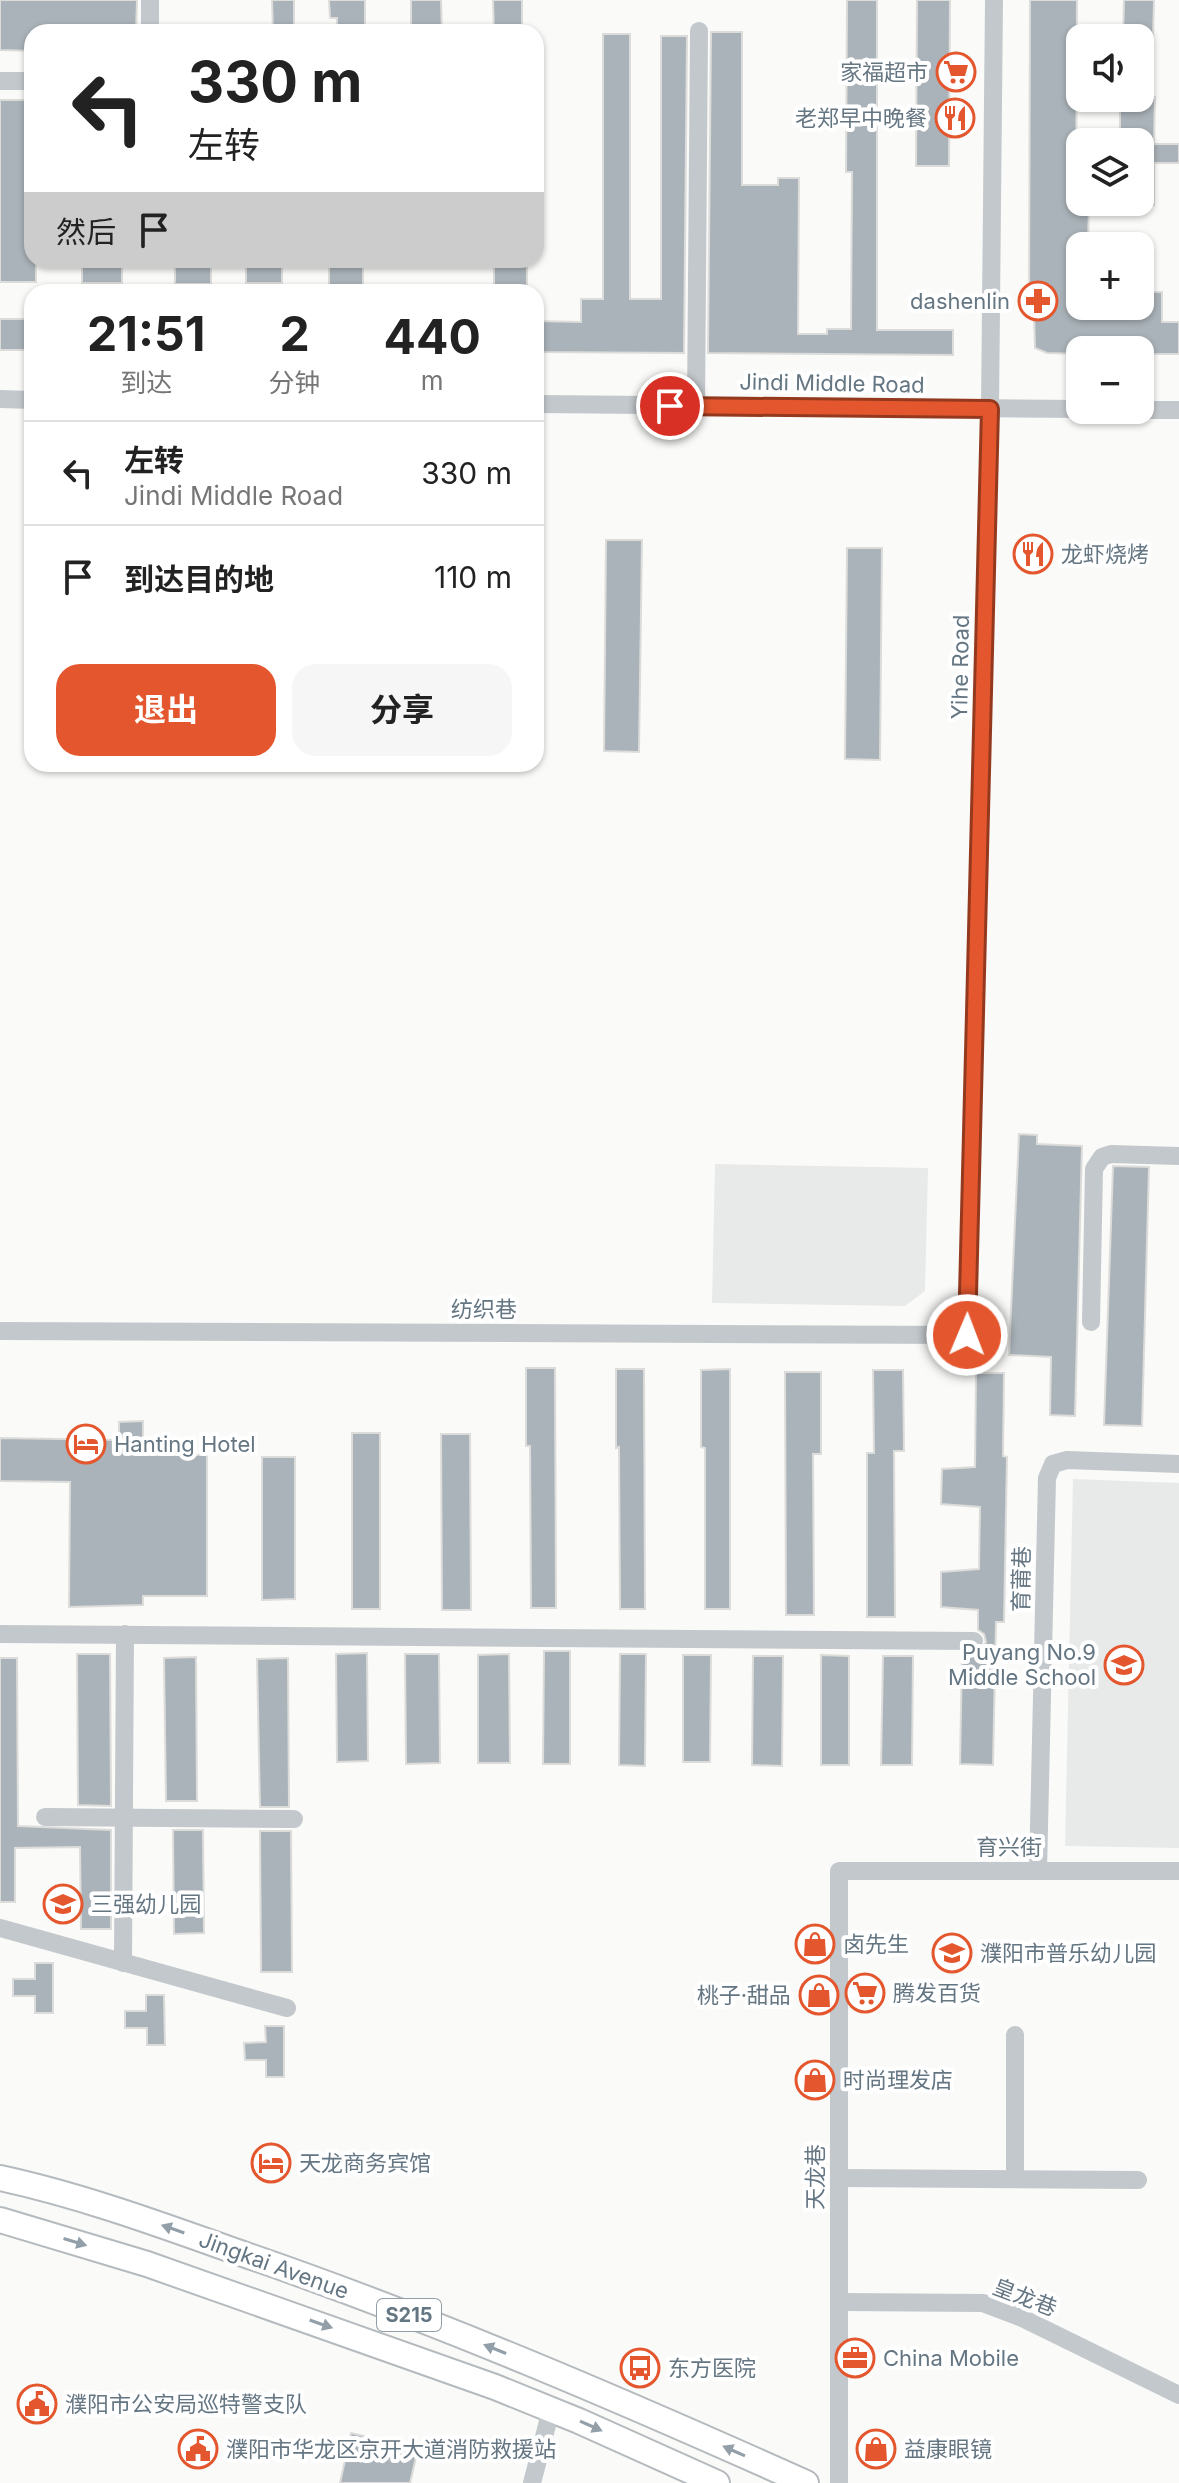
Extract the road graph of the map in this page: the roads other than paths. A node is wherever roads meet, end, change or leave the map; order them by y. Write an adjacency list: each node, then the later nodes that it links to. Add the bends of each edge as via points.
1 (150, 0): 3 (street)
2 (994, 0): 11 (street, Yihe Road)
3 (150, 24)
4 (699, 31): 10 (street)
5 (0, 81): 6 (street)
6 (24, 81)
7 (0, 399): 8 (street)
8 (24, 400)
9 (544, 404): 10 (street, Jindi Middle Road)
10 (696, 406): 11 (street, Jindi Middle Road)
11 (990, 409): 12 (street, Jindi Middle Road); 18 (street, Yihe Road)
12 (1066, 409)
13 (1154, 410): 14 (street)
14 (1179, 410)
15 (1179, 1156): 16 (street, via 1111,1154 1094,1169)
16 (1091, 1322)
17 (0, 1331): 18 (street, 纺织巷)
18 (967, 1335)
19 (1179, 1464): 27 (street, 育莆巷, via 1067,1460 1053,1464 1047,1478)
20 (0, 1634): 21 (street)
21 (125, 1634): 22 (street); 24 (street)
22 (974, 1641)
23 (45, 1817): 24 (street)
24 (125, 1818): 25 (street); 30 (street)
25 (294, 1819)
26 (839, 1871): 27 (street, 育兴街); 34 (street, 天龙巷)
27 (1038, 1871): 28 (street, 育兴街)
28 (1179, 1871)
29 (0, 1928): 30 (street)
30 (123, 1963): 31 (street)
31 (287, 2008)
32 (1015, 2035): 35 (street)
33 (0, 2178): 43 (main road, Jingkai Avenue / S215, one-way to 33, via 594,2389 336,2286 159,2224)
34 (839, 2178): 35 (street); 38 (street, 天龙巷)
35 (1015, 2179): 36 (street)
36 (1138, 2180)
37 (0, 2220): 40 (main road, Jingkai Avenue / S215, one-way to 40, via 161,2269)
38 (840, 2302): 39 (street, 皇龙巷, via 983,2303); 44 (street, 天龙巷)
39 (1179, 2395)
40 (551, 2410): 41 (street); 42 (main road, Jingkai Avenue / S215, one-way to 42)
41 (532, 2483)
42 (717, 2483)
43 (806, 2483)
44 (839, 2483)

